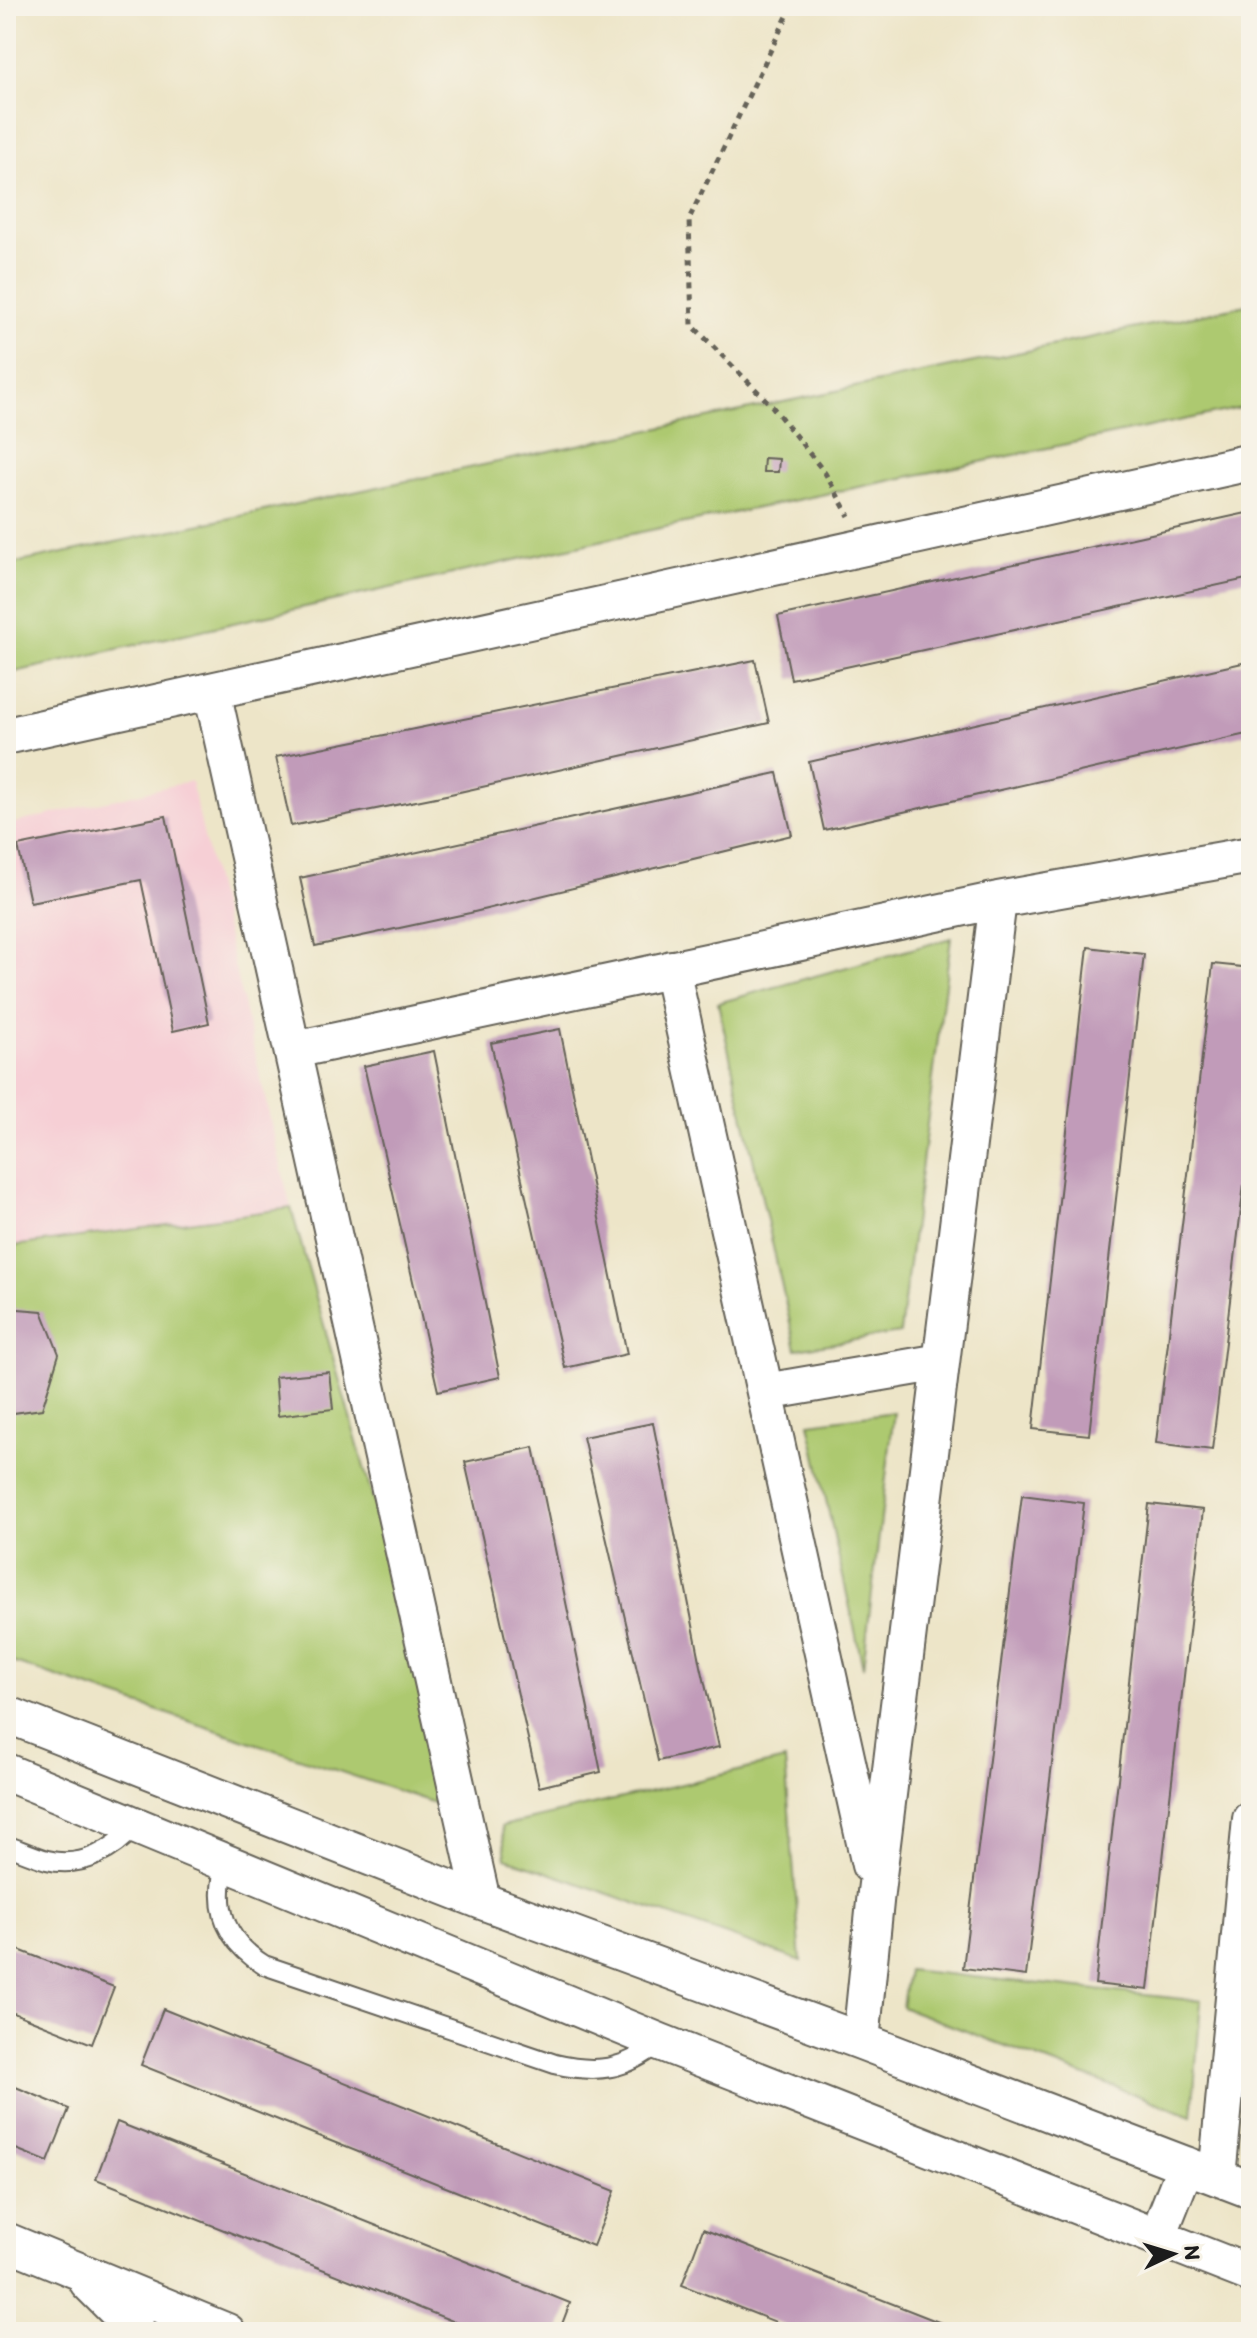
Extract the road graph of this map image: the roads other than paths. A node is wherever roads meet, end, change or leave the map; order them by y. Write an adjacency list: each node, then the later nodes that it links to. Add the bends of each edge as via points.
1 (1251, 462): 2 (street)
2 (212, 691): 3 (street); 7 (street)
3 (6, 736)
4 (1251, 855): 5 (street)
5 (998, 900): 6 (street); 8 (street)
6 (671, 969): 7 (street); 9 (street)
7 (294, 1050): 17 (street)
8 (941, 1362): 9 (street); 16 (street)
9 (765, 1392): 16 (street)
10 (6, 1714): 17 (street)
11 (6, 1772): 13 (street)
12 (1251, 1819): 20 (street)
13 (136, 1825): 14 (lane, via 112,1848 82,1860 49,1861); 15 (street)
14 (6, 1845)
15 (226, 1862): 19 (street); 19 (lane, via 222,1913 249,1956 264,1965 573,2069 628,2063)
16 (876, 1892): 18 (street)
17 (482, 1901): 18 (street)
18 (861, 2041): 20 (street)
19 (660, 2042): 22 (street)
20 (1201, 2171): 21 (street); 22 (street)
21 (1251, 2190)
22 (1157, 2238): 25 (street)
23 (6, 2241): 24 (street)
24 (76, 2270): 26 (street); 27 (street)
25 (1251, 2274)
26 (138, 2332)
27 (227, 2332)

